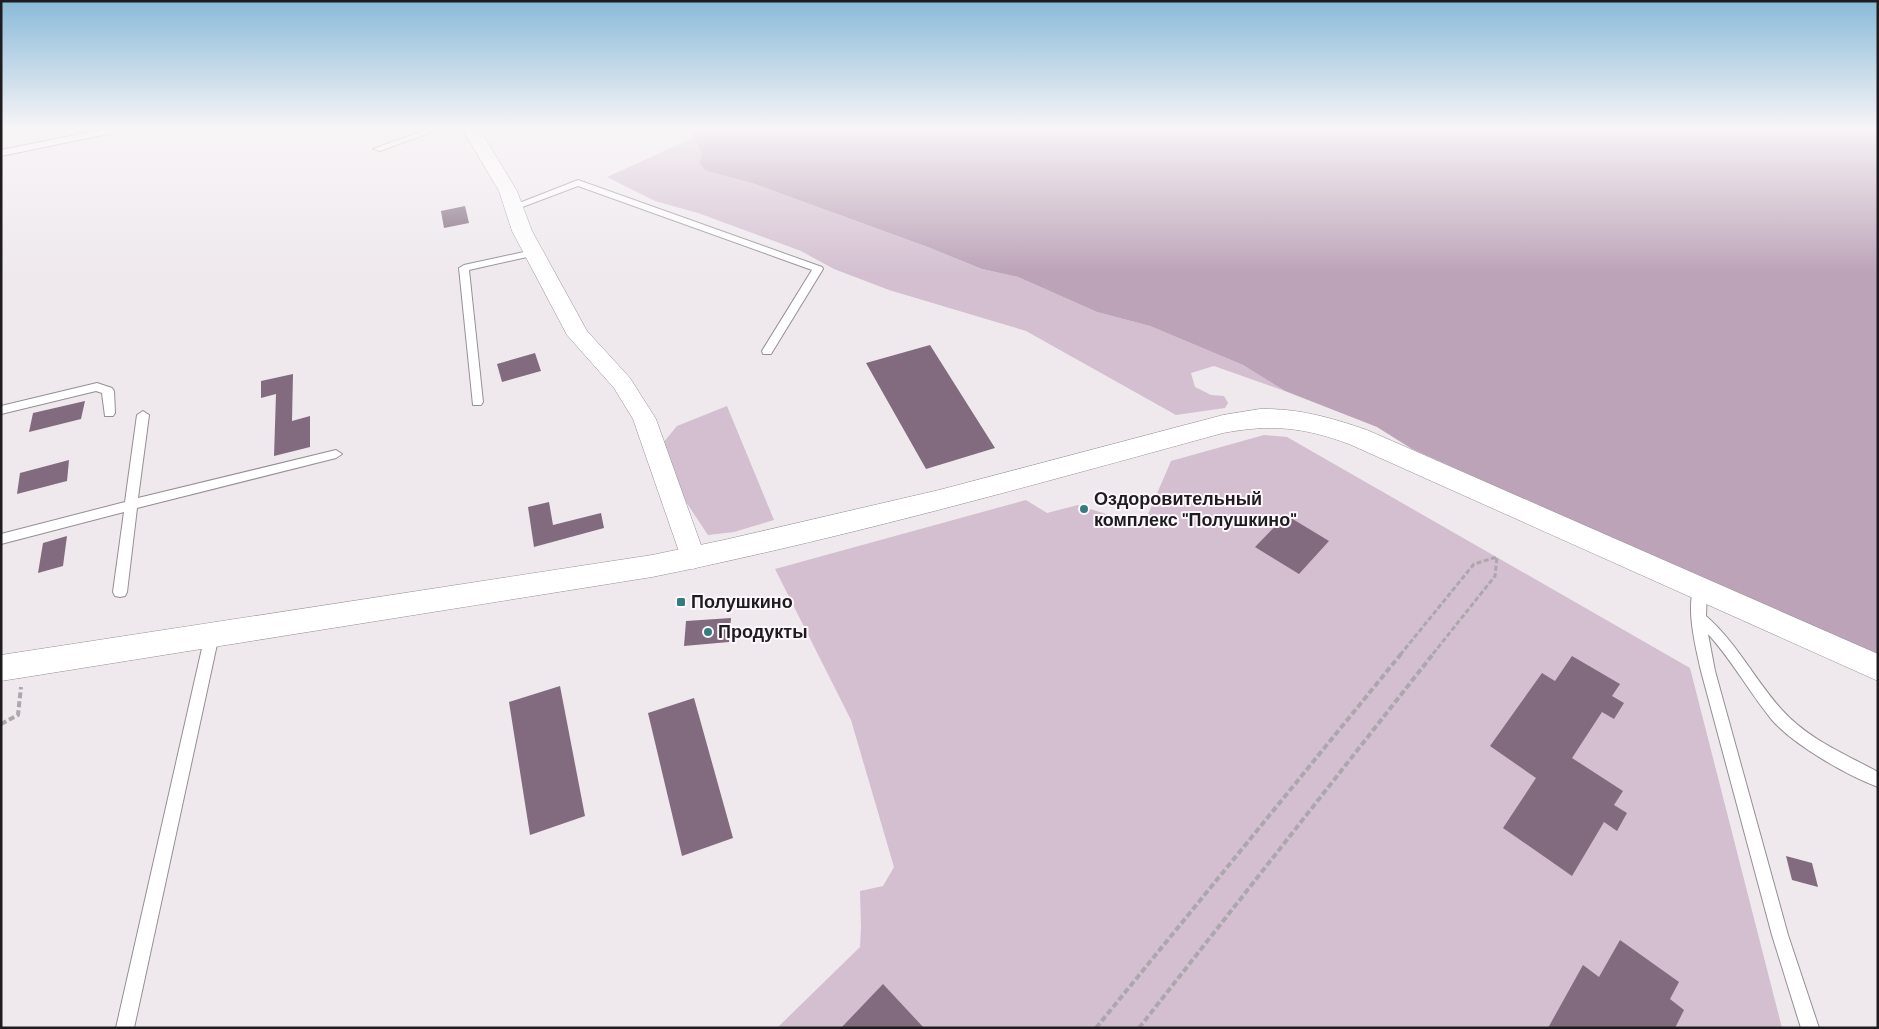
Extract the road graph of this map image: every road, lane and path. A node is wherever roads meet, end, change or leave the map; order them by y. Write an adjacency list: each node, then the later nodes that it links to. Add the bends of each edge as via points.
1 (500, 178): 2 (street)
2 (514, 207): 3 (street); 4 (lane, via 578,183 818,269)
3 (533, 253): 5 (lane, via 464,268); 12 (street, via 578,335 622,383 644,418)
4 (767, 351)
5 (477, 402)
6 (1, 410): 7 (lane, via 97,387 108,391)
7 (109, 413)
8 (143, 416): 10 (lane)
9 (336, 454): 10 (lane)
10 (131, 505): 11 (lane); 14 (lane)
11 (1, 539)
12 (693, 559): 13 (main road, via 820,531 1224,424 1258,417 1284,417 1311,421 1358,437); 16 (main road)
13 (1700, 589): 15 (lane); 18 (main road)
14 (120, 592)
15 (1699, 618): 20 (lane, via 1725,642 1789,726 1815,745); 24 (lane, via 1711,680 1780,935)
16 (212, 635): 17 (main road); 21 (lane)
17 (13, 666): 19 (path, via 18,715)
18 (1878, 668)
19 (1, 724)
20 (1878, 780)
21 (125, 1028)
22 (1096, 1028): 23 (path, via 1474,564 1497,557 1496,576)
23 (1139, 1028)
24 (1810, 1028)

